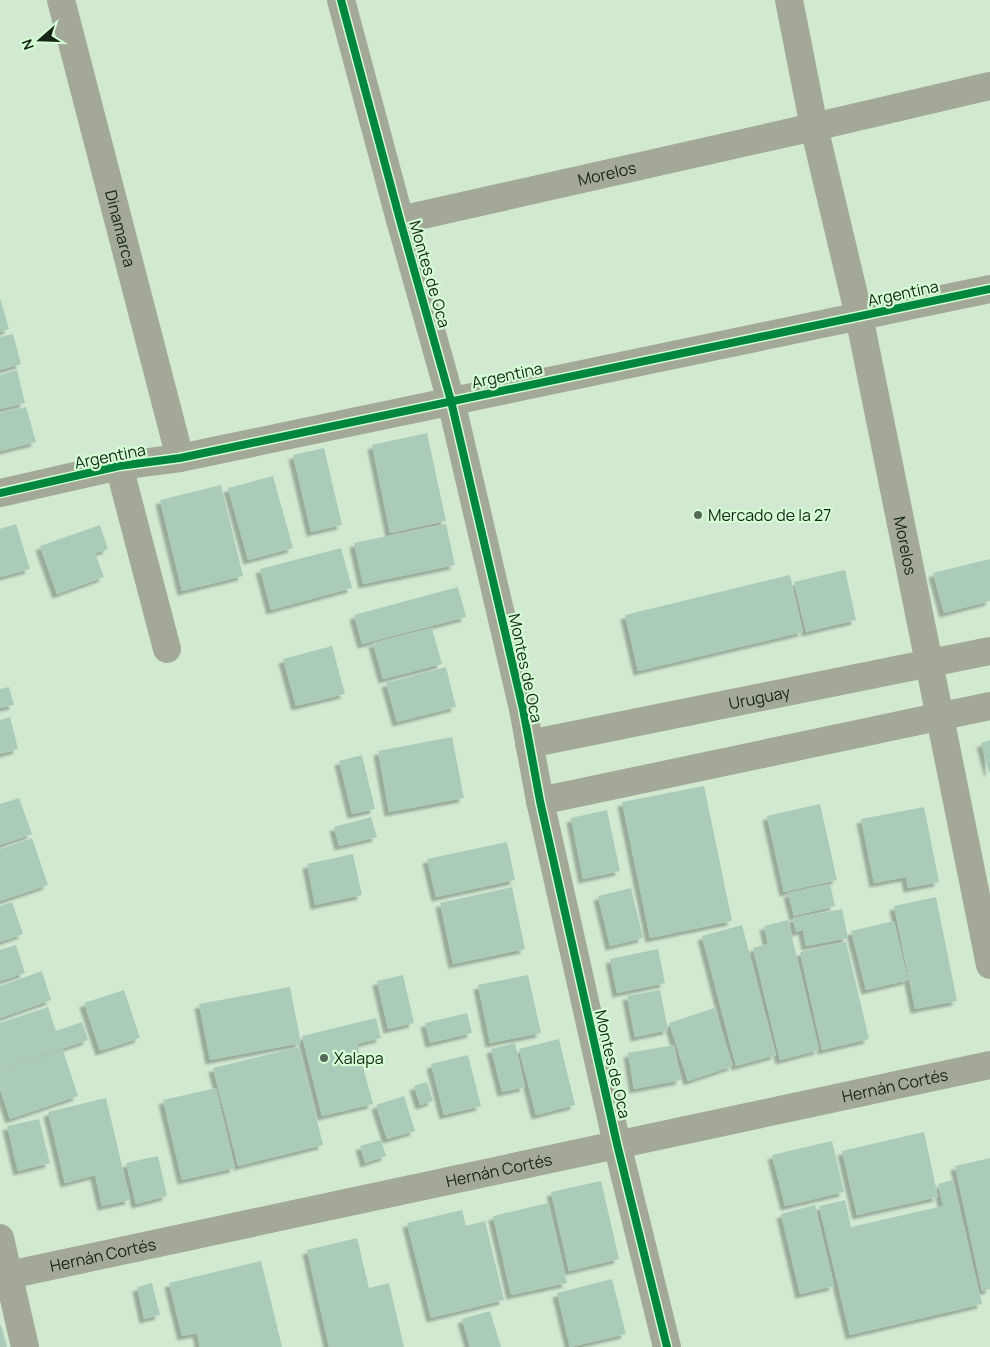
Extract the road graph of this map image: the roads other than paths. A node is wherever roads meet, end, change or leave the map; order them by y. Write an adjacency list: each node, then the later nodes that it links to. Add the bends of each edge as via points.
1 (61, 0): 10 (street, Dinamarca)
2 (341, 0): 6 (street, Montes de Oca)
3 (789, 0): 5 (street, Morelos)
4 (990, 86): 5 (street)
5 (814, 127): 6 (street, Morelos); 8 (street, Morelos)
6 (400, 220): 9 (street, Montes de Oca)
7 (990, 289): 8 (street, Argentina)
8 (859, 316): 9 (street, Argentina); 15 (street, Morelos)
9 (451, 401): 10 (street, Argentina); 18 (street, Montes de Oca, via 523,709)
10 (180, 458): 11 (street, Argentina)
11 (120, 466): 12 (street, Argentina); 13 (street)
12 (0, 494)
13 (167, 649)
14 (990, 651): 15 (street, Uruguay)
15 (930, 664): 17 (street, Morelos); 18 (street, Uruguay)
16 (990, 706): 17 (street)
17 (941, 716): 19 (street); 20 (street, Morelos)
18 (528, 744): 19 (street, Montes de Oca)
19 (540, 800): 22 (street, Montes de Oca)
20 (990, 965)
21 (990, 1064): 22 (street, Hernán Cortés)
22 (617, 1144): 24 (street, Hernán Cortés); 26 (street, Montes de Oca)
23 (0, 1238): 24 (street)
24 (8, 1275): 25 (street)
25 (25, 1347)
26 (667, 1347)

